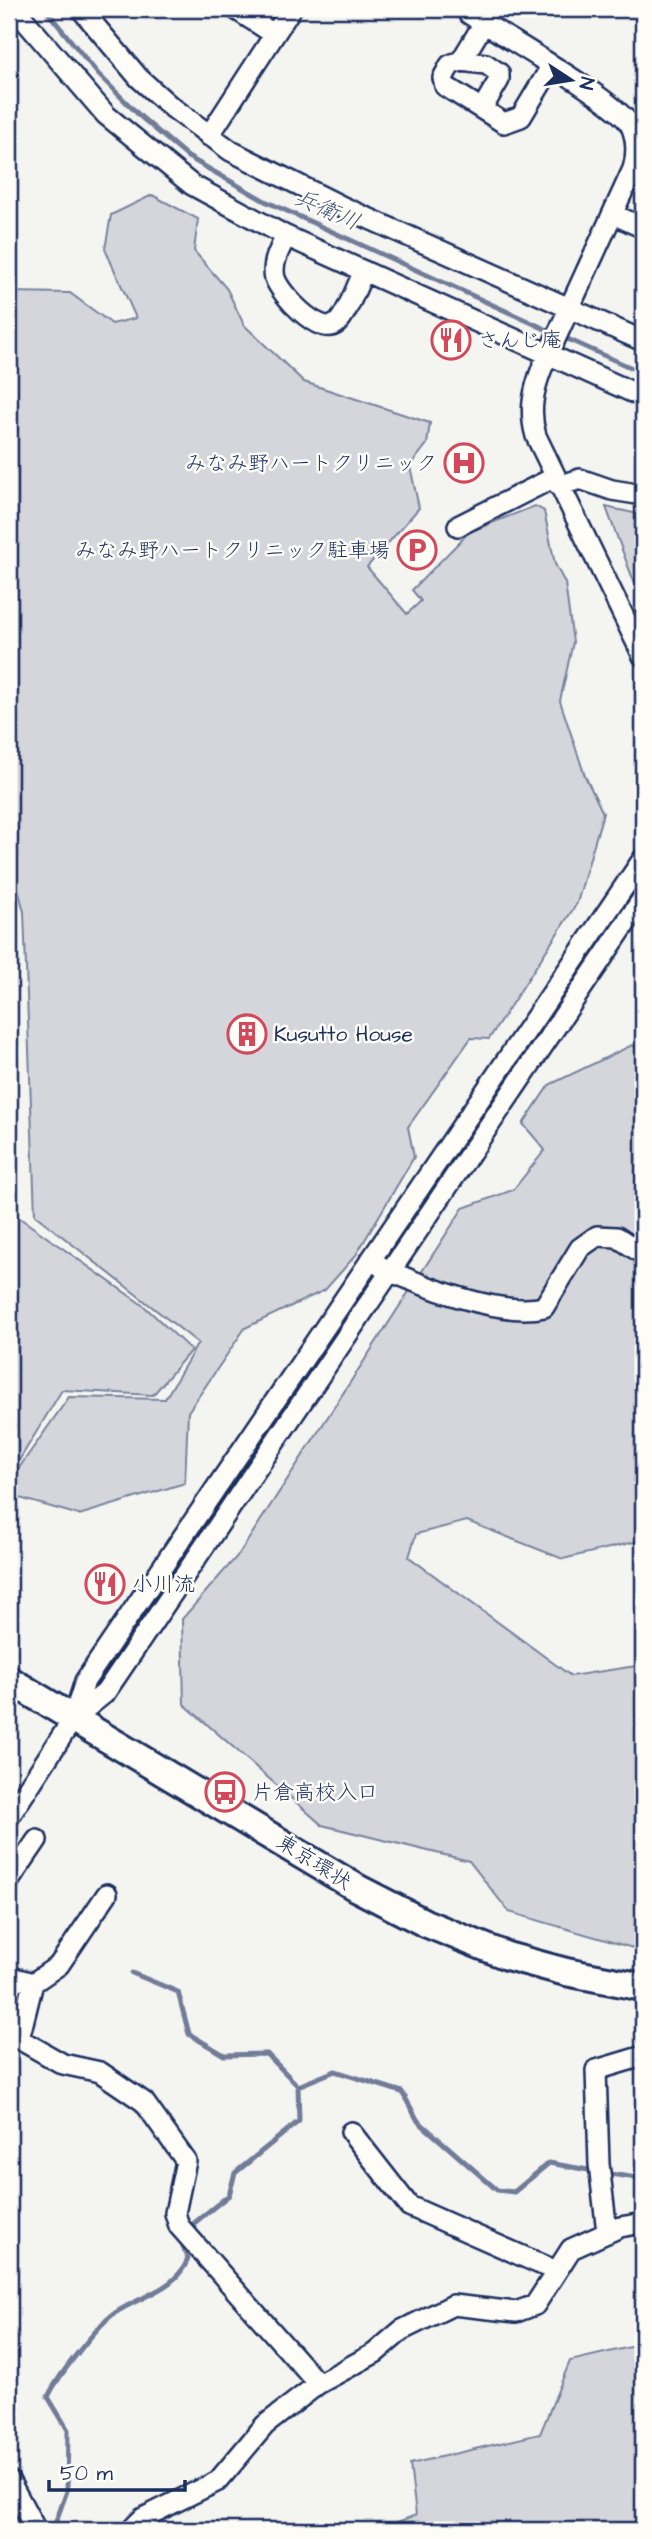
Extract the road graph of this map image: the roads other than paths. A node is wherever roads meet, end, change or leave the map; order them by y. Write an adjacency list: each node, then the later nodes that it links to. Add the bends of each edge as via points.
1 (15, 9): 13 (street, via 106,115 163,164)
2 (80, 9): 10 (street, via 139,78)
3 (235, 9): 5 (street)
4 (290, 9): 5 (street)
5 (274, 34): 10 (street)
6 (461, 61): 7 (street, via 476,18); 8 (street, via 450,65 443,78 445,86); 8 (street, via 486,64 499,73)
7 (551, 67): 8 (street, via 521,117 504,123); 9 (street)
8 (482, 109)
9 (637, 125): 11 (street, via 635,161)
10 (209, 136): 15 (street, via 285,179)
11 (612, 214): 12 (street); 15 (street)
12 (643, 228)
13 (286, 236): 14 (street); 14 (street, via 275,261 275,279 297,308 322,327 339,322)
14 (364, 271): 17 (street)
15 (569, 308): 16 (street); 17 (street)
16 (643, 341)
17 (550, 350): 18 (street); 19 (street, via 536,383 531,411 536,436)
18 (643, 397)
19 (557, 482): 20 (street, via 580,478); 21 (street); 22 (street)
20 (643, 495)
21 (458, 526)
22 (643, 656)
23 (643, 859): 26 (street)
24 (643, 898): 27 (street)
25 (643, 1254): 27 (street, via 617,1237 597,1236 580,1248 544,1307 524,1312 437,1290)
26 (369, 1261): 27 (street); 29 (street, via 85,1681)
27 (388, 1270): 29 (street, via 105,1693)
28 (9, 1680): 29 (highway, 東京環状)
29 (73, 1719): 30 (street); 36 (highway, 東京環状, via 357,1888 425,1923 508,1956)
30 (9, 1817)
31 (37, 1840): 32 (street)
32 (9, 1881)
33 (107, 1894): 35 (street, via 59,1965)
34 (9, 1976): 35 (street)
35 (33, 1983): 42 (street, via 19,2039 63,2064 100,2072 144,2102 186,2161 175,2213 179,2226)
36 (643, 1987)
37 (643, 2056): 40 (street, via 596,2070)
38 (351, 2132): 41 (street, via 409,2206)
39 (643, 2223): 40 (street)
40 (607, 2232): 41 (street, via 571,2249)
41 (556, 2272): 42 (street, via 535,2305 516,2312 453,2305 402,2330 376,2353)
42 (318, 2384): 45 (street, via 265,2425 218,2481 143,2518)
43 (9, 2480): 44 (street)
44 (36, 2530)
45 (131, 2530)

